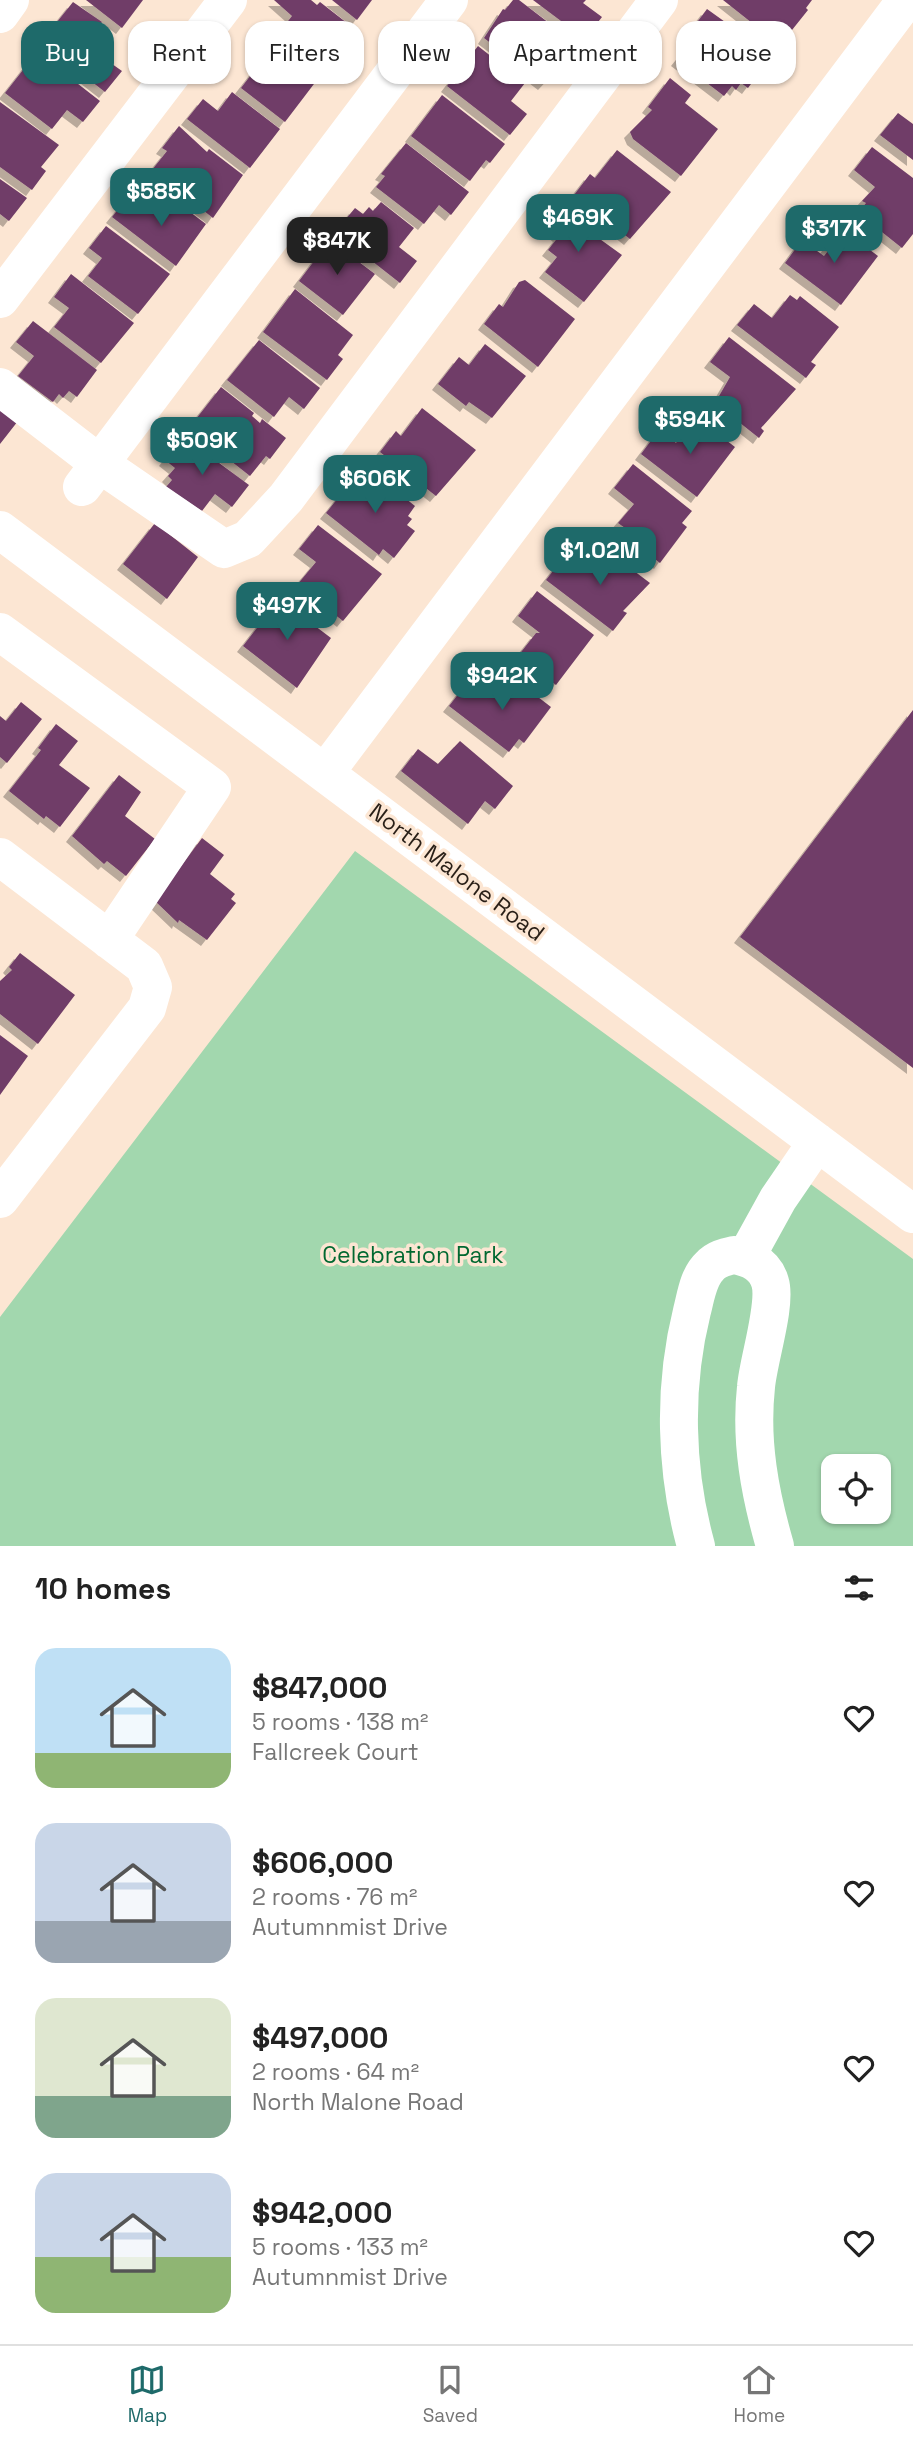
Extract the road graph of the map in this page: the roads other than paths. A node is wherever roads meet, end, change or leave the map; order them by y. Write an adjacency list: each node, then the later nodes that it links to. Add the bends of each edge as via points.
1 (10, 0): 6 (street)
2 (228, 0): 7 (street)
3 (449, 0): 9 (street)
4 (659, 0): 9 (street, via 286,498 248,539 224,549)
5 (906, 0): 12 (street)
6 (0, 14)
7 (0, 299)
8 (0, 387): 9 (street)
9 (91, 476)
10 (0, 530): 12 (street, North Malone Road)
11 (0, 632): 14 (street, via 212,787)
12 (325, 773): 15 (street, North Malone Road)
13 (6, 874): 14 (street)
14 (109, 940): 16 (street, via 144,967 153,987 147,1008)
15 (817, 1142): 17 (street, North Malone Road); 18 (street)
16 (0, 1199)
17 (913, 1214)
18 (746, 1257): 19 (street, via 722,1258 703,1274 688,1329 679,1415 680,1458); 20 (street, via 766,1272 771,1284 755,1390 754,1430 764,1509)
19 (696, 1546)
20 (775, 1546)

